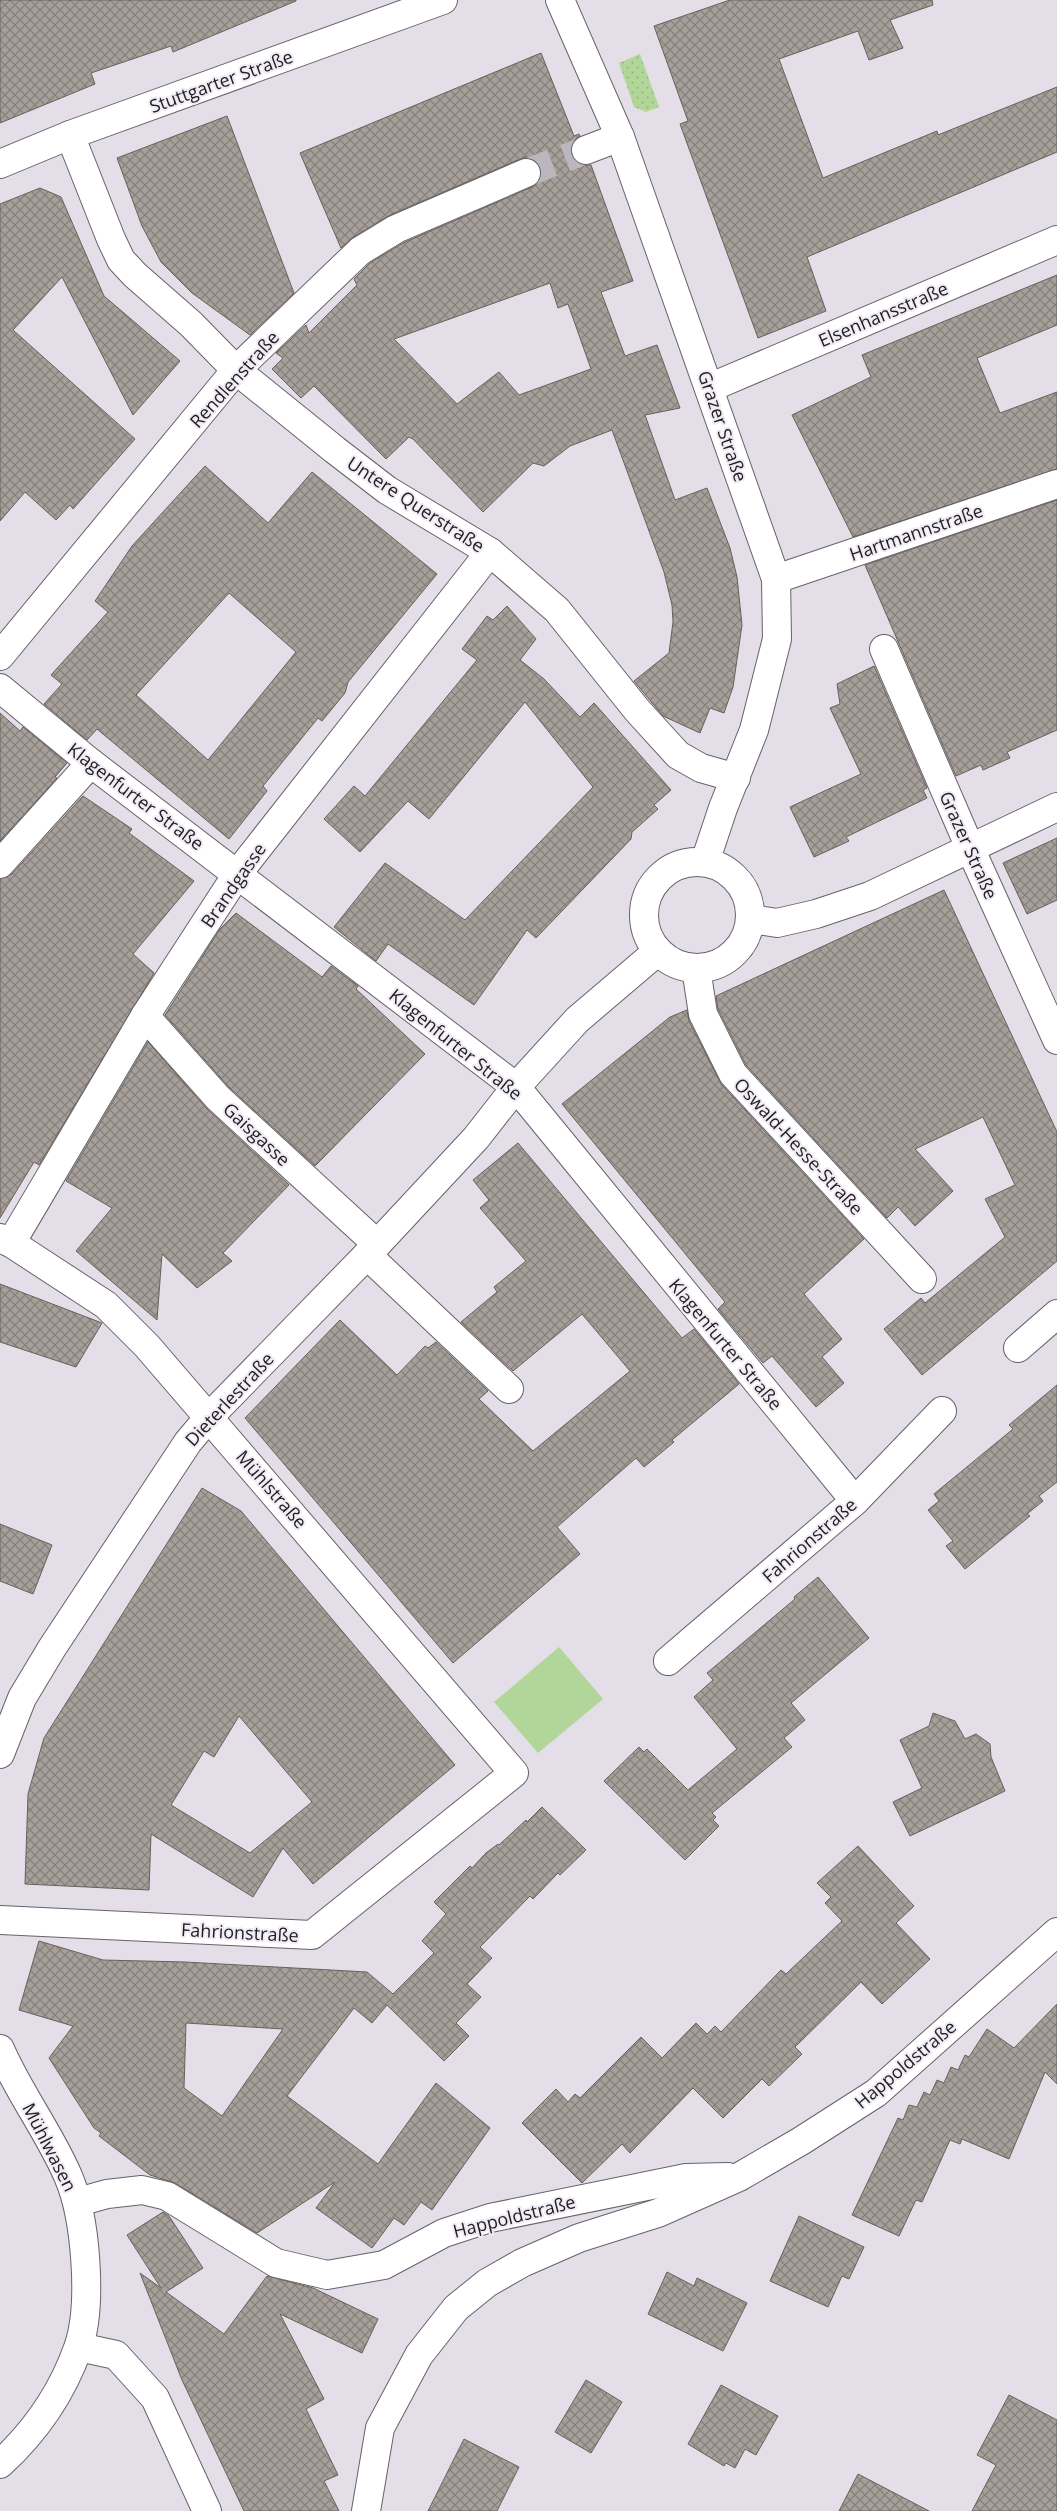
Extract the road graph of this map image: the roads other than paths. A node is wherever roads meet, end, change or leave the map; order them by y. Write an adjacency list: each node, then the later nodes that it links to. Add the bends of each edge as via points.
1 (443, 0): 3 (street, Stuttgarter Straße)
2 (560, 0): 4 (street, Grazer Straße)
3 (70, 135): 6 (street, Stuttgarter Straße); 9 (street, Untere Querstraße, via 121,260)
4 (620, 137): 5 (street); 10 (street, Grazer Straße)
5 (586, 150)
6 (0, 164)
7 (526, 173): 9 (street, Rendlenstraße, via 396,228 360,251)
8 (1057, 240): 10 (street, Elsenhansstraße)
9 (236, 370): 12 (street, Untere Querstraße, via 387,490); 15 (street, Rendlenstraße)
10 (709, 388): 13 (street, Grazer Straße)
11 (1057, 484): 13 (street, Hartmannstraße)
12 (490, 552): 18 (street, Untere Querstraße, via 557,610 637,710 678,755 701,768); 23 (street, Brandgasse)
13 (776, 579): 18 (street, Grazer Straße, via 777,639 754,730)
14 (884, 649): 20 (street, Grazer Straße)
15 (0, 656)
16 (0, 688): 17 (street, Klagenfurter Straße)
17 (91, 763): 22 (street); 23 (street, Klagenfurter Straße)
18 (736, 778): 21 (street, Grazer Straße)
19 (1057, 807): 20 (street)
20 (970, 848): 24 (street, via 870,896 816,914 777,923); 28 (street, Grazer Straße)
21 (705, 862): 24 (street, via 720,866 744,888 750,903); 25 (street, via 669,869 655,881 646,898 643,917 648,935)
22 (0, 864)
23 (238, 873): 27 (street, Brandgasse); 29 (street, Klagenfurter Straße)
24 (751, 919): 26 (street, via 748,935 727,960)
25 (658, 951): 26 (street, via 675,964); 29 (street, via 577,1020)
26 (696, 968): 32 (street, Oswald-Hesse-Straße, via 702,1014 733,1074)
27 (145, 1016): 30 (street, Brandgasse); 31 (street, Gaisgasse, via 218,1098)
28 (1057, 1040)
29 (516, 1087): 31 (street, Dieterlestraße, via 476,1138); 38 (street, Klagenfurter Straße)
30 (5, 1240): 37 (street, Mühlstraße, via 106,1306)
31 (372, 1249): 35 (street, Gaisgasse); 37 (street, Dieterlestraße)
32 (922, 1279)
33 (1057, 1314): 34 (street)
34 (1018, 1348)
35 (509, 1389)
36 (942, 1411): 38 (street, Fahrionstraße)
37 (210, 1416): 40 (street, Dieterlestraße, via 167,1470 73,1613 22,1698); 41 (street, Mühlstraße)
38 (855, 1501): 39 (street, Fahrionstraße)
39 (668, 1661)
40 (0, 1754)
41 (514, 1773): 42 (street, Fahrionstraße, via 312,1935)
42 (0, 1920)
43 (1057, 1932): 45 (street, Happoldstraße, via 876,2092)
44 (0, 2049): 46 (street, Mühlwasen, via 59,2157)
45 (739, 2177): 46 (street, Happoldstraße, via 686,2178 490,2218 444,2233 384,2265 326,2275 276,2263 167,2196 142,2190 107,2194); 50 (street, Happoldstraße, via 658,2213 579,2238 522,2263 487,2282 456,2308 420,2355 380,2428)
46 (78, 2202): 47 (street, Mühlwasen, via 85,2251 85,2298)
47 (79, 2347): 48 (street, Mühlwasen, via 41,2420); 49 (street, via 116,2355 155,2398)
48 (0, 2464)
49 (207, 2511)
50 (366, 2511)

